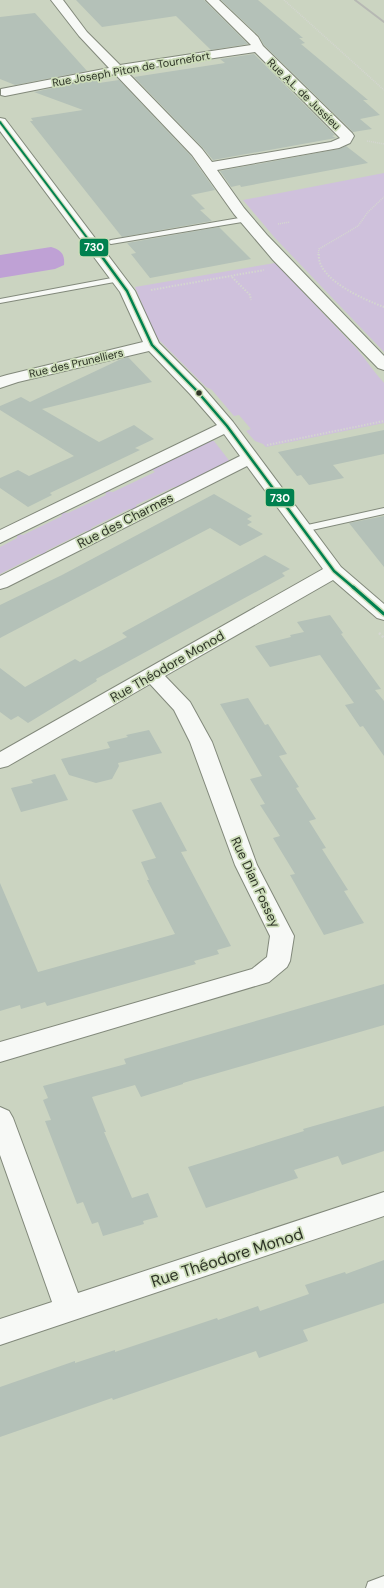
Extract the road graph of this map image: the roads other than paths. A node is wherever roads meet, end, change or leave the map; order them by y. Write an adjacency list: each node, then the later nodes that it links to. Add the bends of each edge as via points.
1 (57, 0): 4 (street, via 83,34)
2 (212, 0): 3 (street, Rue A.L. de Jussieu, via 254,40)
3 (258, 48): 4 (street, Rue Joseph Piton de Tournefort); 7 (street, Rue A.L. de Jussieu, via 347,136 345,140 334,145)
4 (117, 69): 5 (street, Rue Joseph Piton de Tournefort); 7 (street)
5 (2, 95)
6 (0, 122): 10 (street)
7 (209, 167): 8 (street)
8 (245, 219): 9 (lane); 13 (street, via 286,265)
9 (111, 242)
10 (117, 279): 11 (lane); 12 (street, via 127,291)
11 (0, 301)
12 (152, 345): 14 (street, Rue des Prunelliers); 15 (street)
13 (384, 365)
14 (0, 383)
15 (227, 426): 16 (street); 19 (street)
16 (257, 451): 18 (street); 21 (street, Rue des Charmes)
17 (384, 511): 18 (lane)
18 (303, 529): 20 (street)
19 (0, 537)
20 (334, 571): 22 (street); 23 (street, Rue Théodore Monod)
21 (0, 583)
22 (384, 614)
23 (152, 674): 24 (street, Rue Théodore Monod); 25 (street, Rue Dian Fossey, via 183,708 201,742 246,865 282,936 278,961 260,976)
24 (2, 758)
25 (0, 1052)
26 (0, 1118): 28 (street)
27 (384, 1204): 28 (street, Rue Théodore Monod)
28 (69, 1309): 29 (street, Rue Théodore Monod)
29 (0, 1332)
30 (384, 1584): 31 (lane)
31 (374, 1588)

